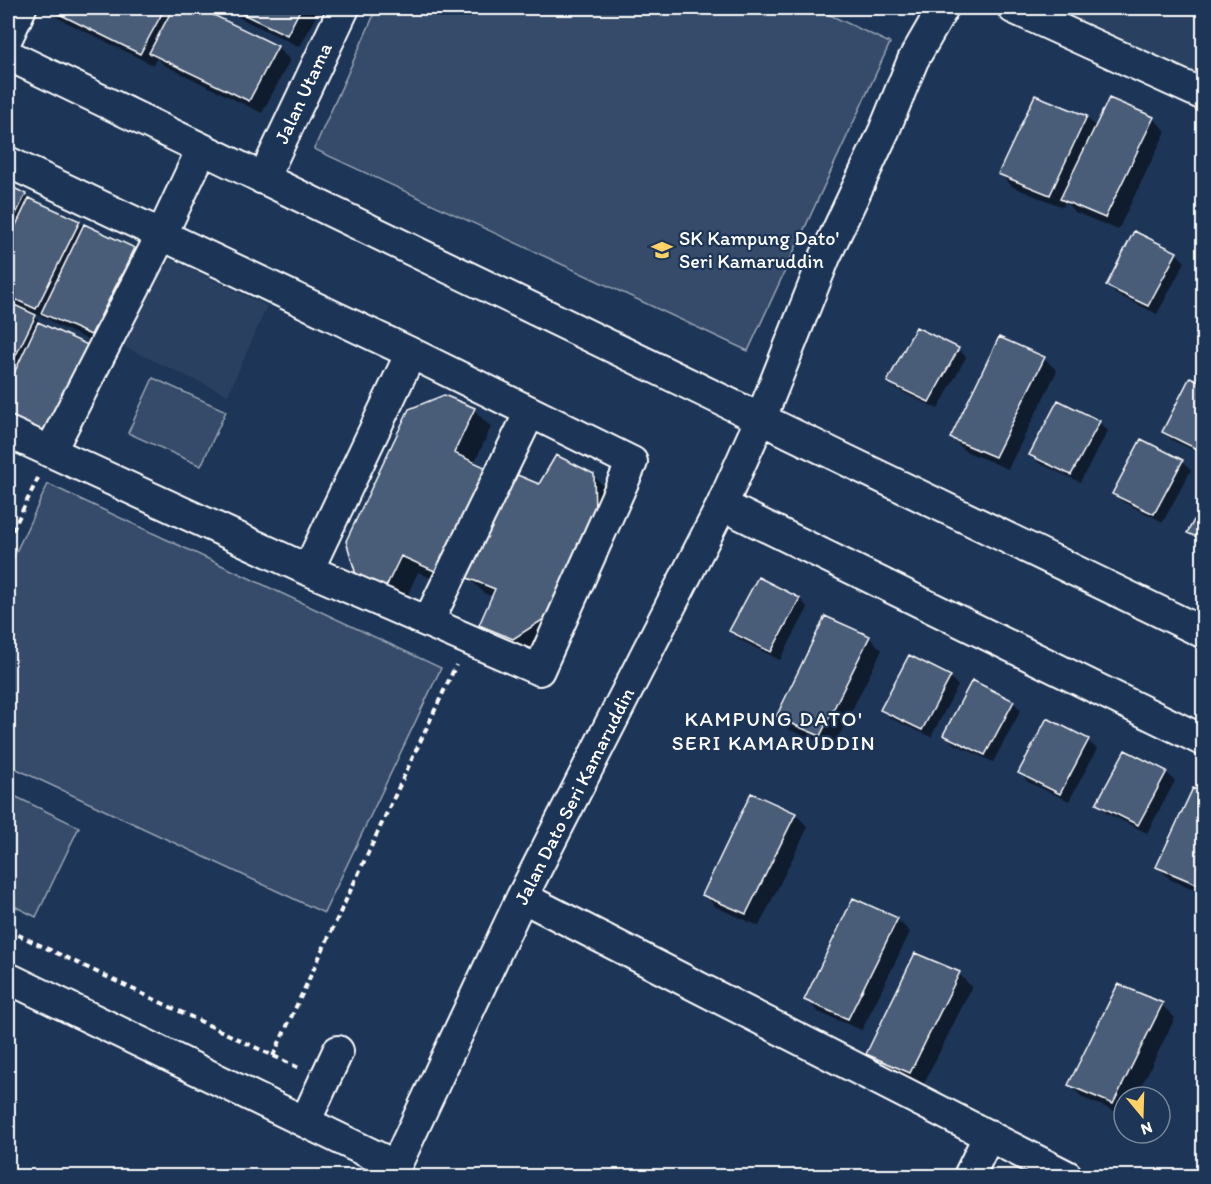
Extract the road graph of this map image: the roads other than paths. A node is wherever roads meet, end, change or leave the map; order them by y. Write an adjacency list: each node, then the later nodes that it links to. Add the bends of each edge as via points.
1 (21, 8): 5 (street)
2 (344, 8): 10 (street, Jalan Utama)
3 (943, 8): 14 (street, Jalan Dato Seri Kamaruddin, via 913,60 825,257)
4 (1013, 8): 7 (street)
5 (8, 36)
6 (8, 55): 8 (street)
7 (1203, 95)
8 (202, 149): 10 (street); 11 (street)
9 (8, 162): 11 (street)
10 (263, 179): 14 (street)
11 (162, 234): 12 (street); 16 (street)
12 (411, 353): 13 (street); 18 (street)
13 (530, 412): 19 (street); 19 (street, via 632,462 539,670)
14 (761, 418): 17 (street, Jalan Dato Seri Kamaruddin); 20 (street)
15 (8, 432): 16 (street)
16 (50, 452): 18 (street)
17 (722, 505): 21 (street); 22 (street, Jalan Dato Seri Kamaruddin)
18 (308, 570): 19 (street)
19 (428, 622)
20 (1203, 633)
21 (1203, 741)
22 (522, 897): 26 (street); 27 (street, Jalan Dato Seri Kamaruddin)
23 (8, 978): 25 (street)
24 (338, 1051): 25 (street)
25 (305, 1122): 27 (street)
26 (989, 1136): 28 (street); 29 (street)
27 (393, 1171)
28 (969, 1176)
29 (1067, 1176)

